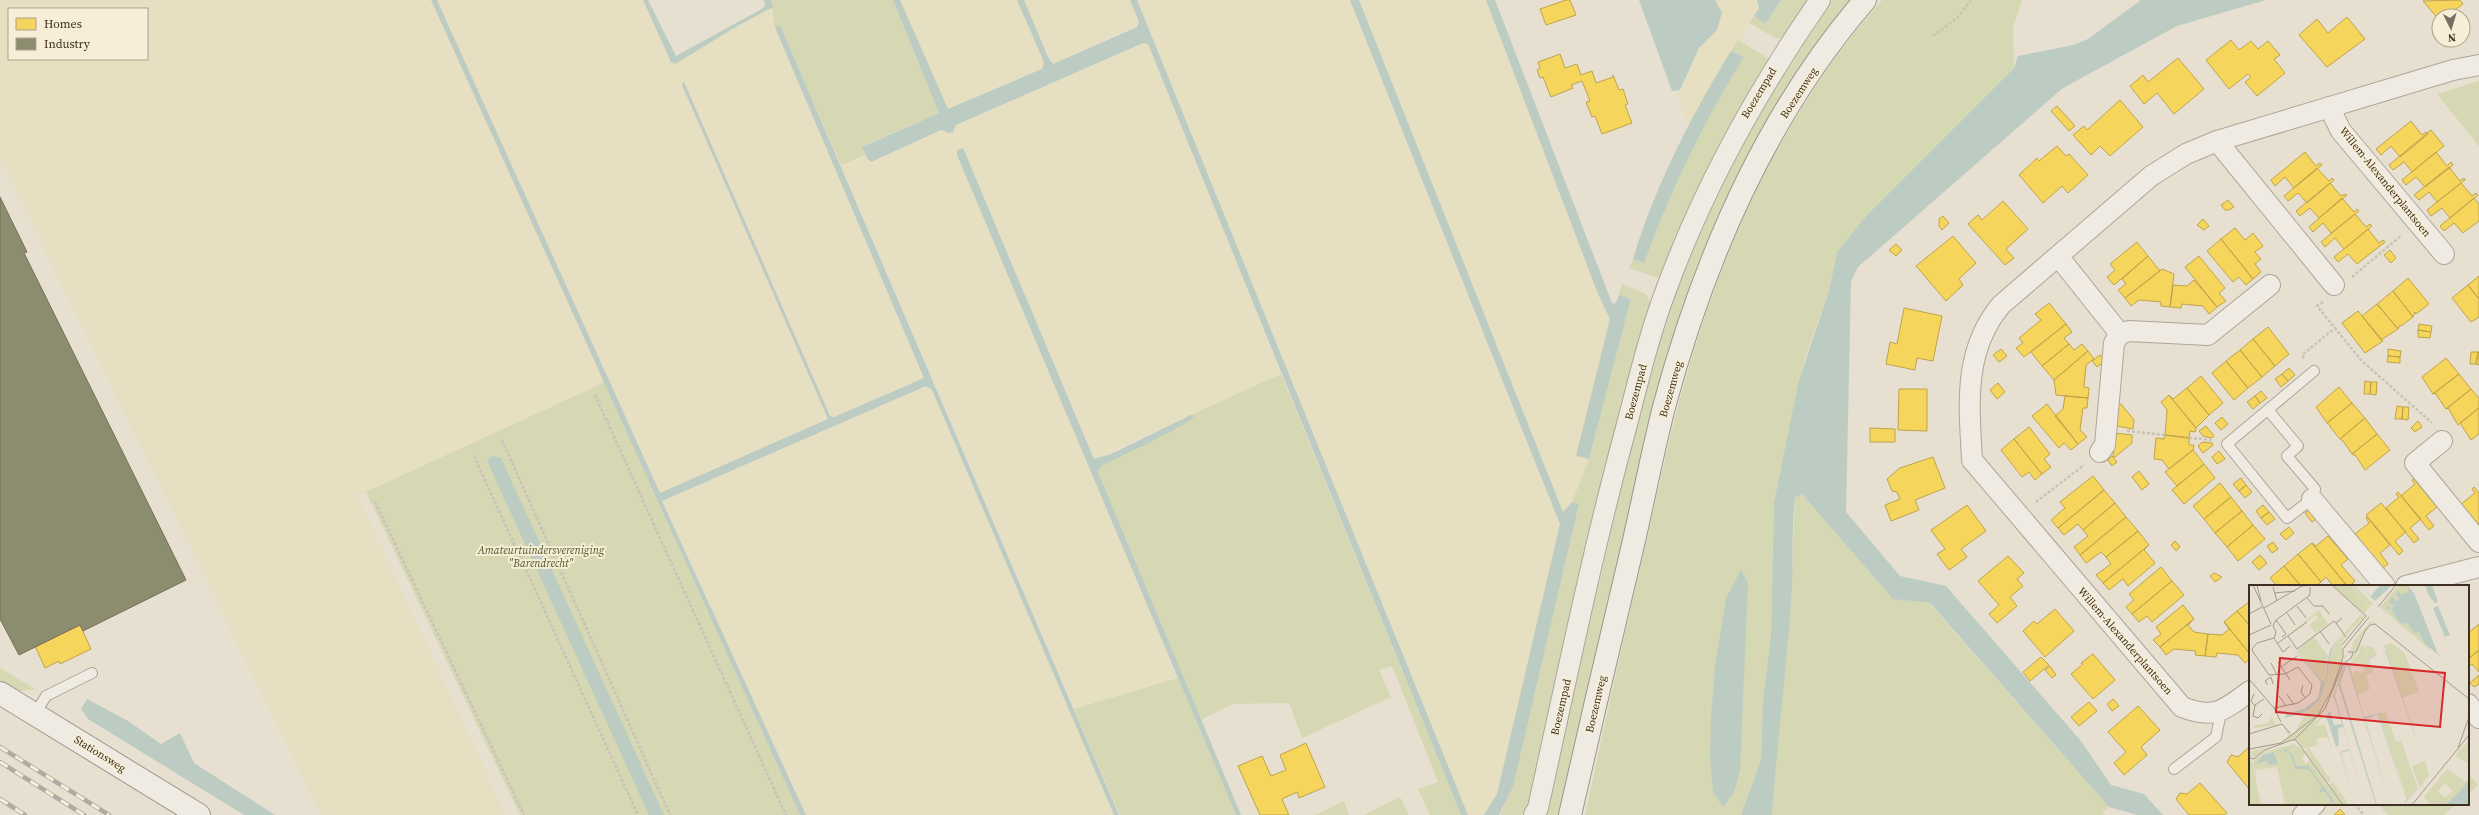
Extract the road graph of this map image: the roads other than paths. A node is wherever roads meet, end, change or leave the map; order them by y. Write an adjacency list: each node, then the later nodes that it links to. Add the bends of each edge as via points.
1 (1820, 0): 30 (street, Boezempad, via 1784,52 1741,123 1695,218 1665,292 1611,482 1538,808)
2 (1865, 0): 31 (main road, Boezemweg, via 1849,18 1797,94 1754,169 1720,240 1693,312 1664,407)
3 (2479, 65): 4 (street, Willem-Alexanderplantsoen, via 2453,70)
4 (2328, 107): 5 (street, Willem-Alexanderplantsoen); 6 (street, Willem-Alexanderplantsoen, via 2341,131)
5 (2217, 141): 7 (street, Willem-Alexanderplantsoen, via 2186,154 2151,176); 9 (street)
6 (2444, 254)
7 (2058, 256): 10 (street); 24 (street, Willem-Alexanderplantsoen, via 2002,305 1988,321 1978,344 1972,366 1969,414 1972,460 2182,708 2207,714)
8 (2270, 285): 10 (street, via 2208,335 2129,331)
9 (2336, 288)
10 (2120, 334): 14 (street, via 2114,343 2104,446)
11 (2314, 371): 12 (lane)
12 (2268, 410): 15 (lane, via 2298,446 2287,456 2315,489); 15 (lane, via 2227,444 2287,518)
13 (2442, 441): 16 (street, via 2415,463)
14 (2100, 452)
15 (2312, 499): 18 (street)
16 (2479, 542)
17 (2479, 567): 19 (street)
18 (2384, 585)
19 (2410, 585)
20 (92, 673): 25 (lane, via 46,696)
21 (2249, 692): 24 (street)
22 (0, 693): 25 (main road, Stationsweg)
23 (2469, 705): 26 (street)
24 (2221, 712): 27 (lane, via 2216,737)
25 (35, 714): 29 (main road, Stationsweg)
26 (2479, 718)
27 (2174, 769)
28 (2314, 805): 32 (street)
29 (199, 815)
30 (1534, 815)
31 (1570, 815)
32 (2303, 815)

